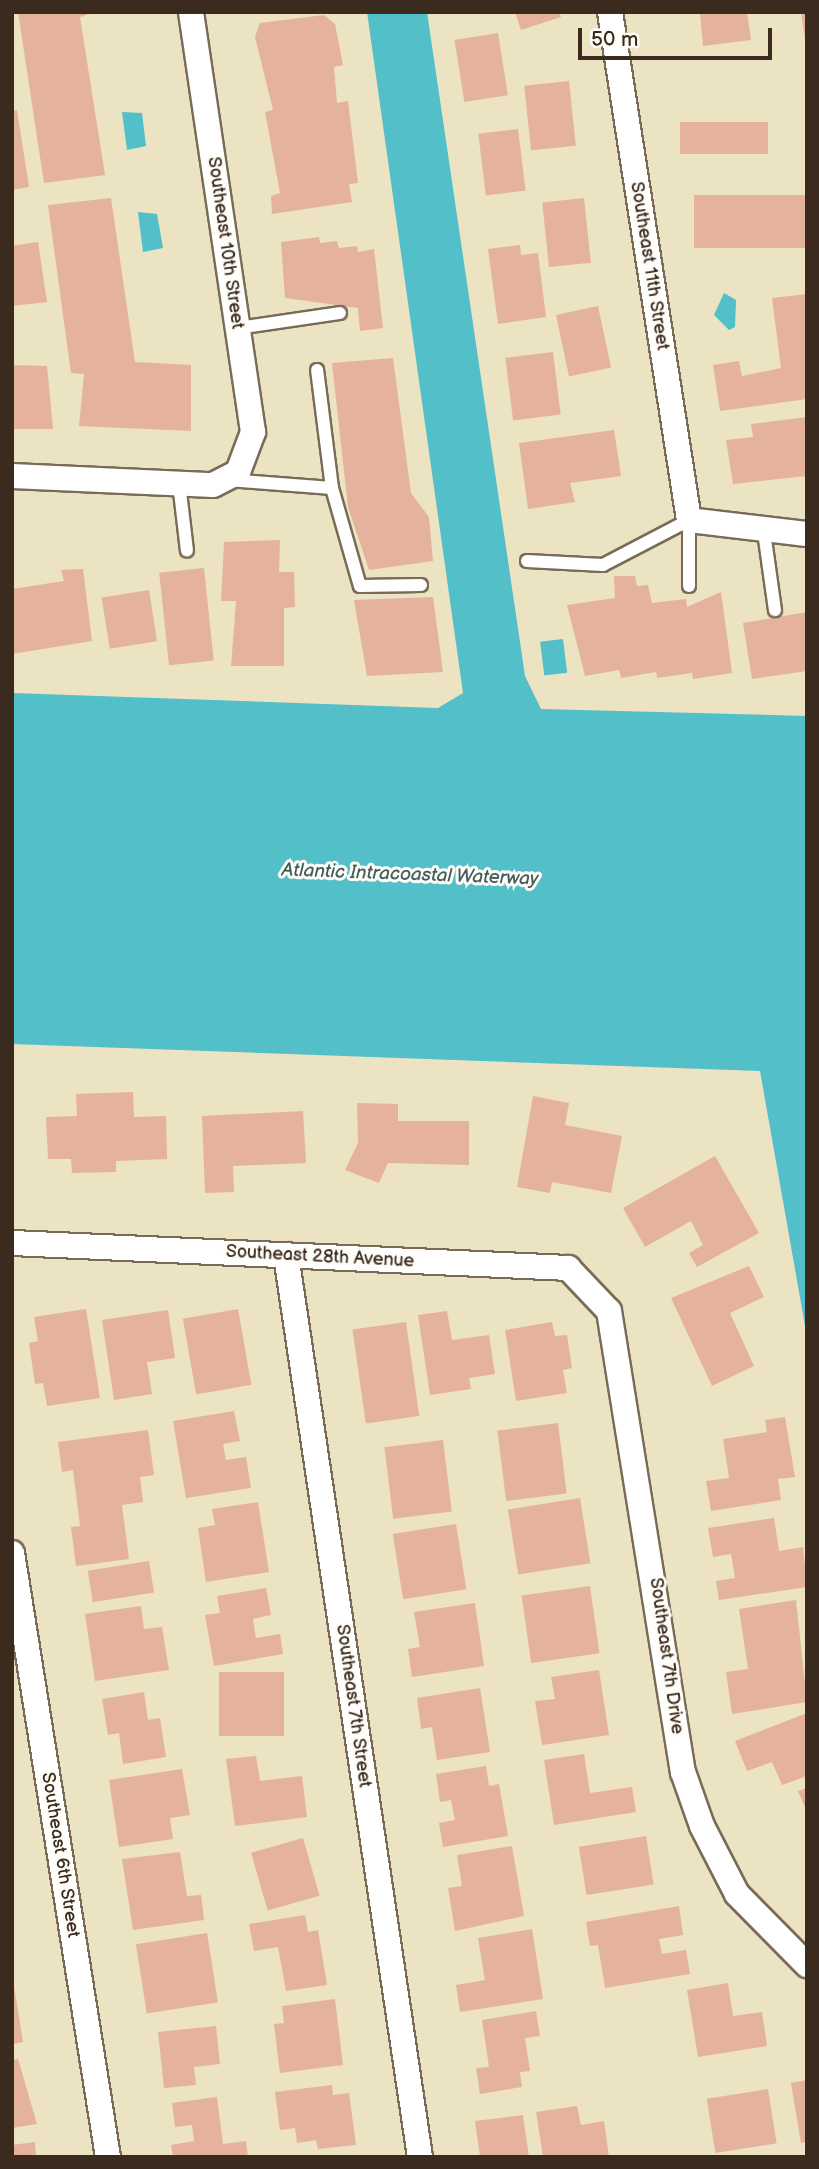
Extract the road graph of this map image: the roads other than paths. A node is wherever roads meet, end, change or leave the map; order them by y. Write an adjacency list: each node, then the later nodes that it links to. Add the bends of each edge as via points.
1 (191, 12): 4 (street, Southeast 10th Street)
2 (610, 12): 10 (street, Southeast 11th Street)
3 (340, 313): 4 (lane)
4 (238, 328): 6 (street, Southeast 10th Street, via 253,432)
5 (317, 370): 9 (lane)
6 (231, 475): 8 (street); 9 (lane)
7 (12, 476): 8 (street)
8 (179, 483): 13 (lane)
9 (332, 488): 15 (lane, via 360,586)
10 (689, 520): 11 (street); 14 (lane, via 603,565); 16 (lane)
11 (764, 532): 12 (street); 17 (lane)
12 (807, 534)
13 (187, 551)
14 (527, 561)
15 (421, 585)
16 (689, 586)
17 (775, 610)
18 (12, 1242): 19 (street, Southeast 28th Avenue)
19 (286, 1255): 20 (street, Southeast 28th Avenue, via 568,1268); 24 (street, Southeast 7th Street)
20 (609, 1311): 22 (street, Southeast 7th Drive, via 683,1772 702,1826 737,1894)
21 (12, 1553): 23 (street, Southeast 6th Street)
22 (807, 1965)
23 (108, 2157)
24 (419, 2157)

